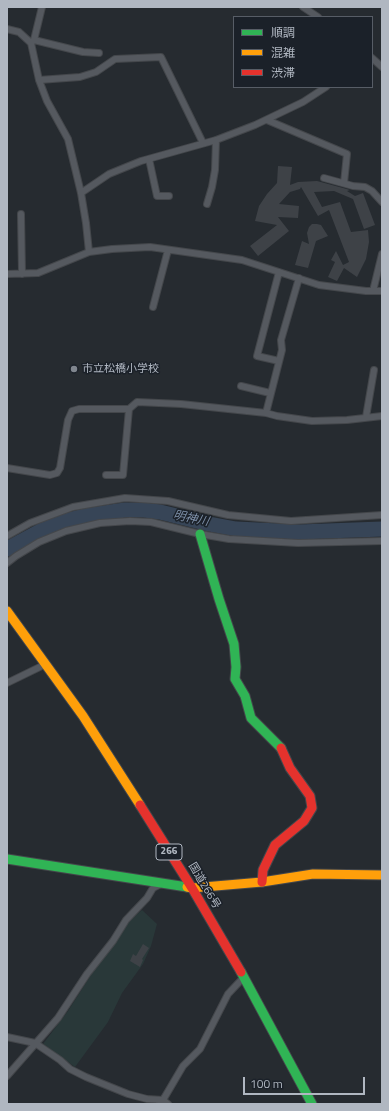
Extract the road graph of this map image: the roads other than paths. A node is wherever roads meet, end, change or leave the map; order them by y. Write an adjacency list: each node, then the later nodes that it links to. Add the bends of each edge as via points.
1 (42, 7): 5 (street)
2 (302, 7): 3 (street)
3 (316, 16)
4 (7, 29): 5 (street, via 19,32)
5 (33, 42): 6 (street); 9 (street)
6 (100, 54)
7 (373, 59): 8 (street)
8 (382, 66)
9 (39, 80): 13 (street, via 80,77 96,72 115,59 161,57); 17 (street, via 47,101 68,139)
10 (324, 88): 11 (street)
11 (266, 120): 12 (street); 16 (street, via 347,154)
12 (216, 140): 13 (street); 20 (street, via 215,170)
13 (203, 143): 14 (street)
14 (149, 159): 17 (street, via 109,174); 18 (street, via 157,196)
15 (324, 178): 16 (street)
16 (344, 183): 19 (street, via 365,187)
17 (81, 193): 23 (street)
18 (169, 196)
19 (382, 202)
20 (207, 204)
21 (22, 214): 27 (street)
22 (168, 250): 23 (street, via 150,247); 25 (street, via 242,260); 31 (street)
23 (89, 252): 27 (street, via 38,273)
24 (382, 254): 29 (street)
25 (279, 272): 28 (street); 32 (street, via 257,356)
26 (7, 274): 27 (street)
27 (22, 274)
28 (299, 278): 29 (street, via 319,285); 32 (street, via 281,340)
29 (373, 291): 30 (street)
30 (382, 291)
31 (153, 307)
32 (279, 361): 35 (street)
33 (374, 370): 39 (street)
34 (241, 386): 35 (street)
35 (270, 393): 37 (street)
36 (129, 409): 37 (street, via 137,402 153,402); 40 (street, via 72,411 57,473 50,475); 41 (street, via 123,476)
37 (266, 413): 39 (street, via 312,421)
38 (382, 416): 39 (street)
39 (366, 417)
40 (7, 468)
41 (106, 475)
42 (382, 515): 44 (street, via 291,521 228,515 168,501 125,498 73,507 30,523)
43 (200, 534): 45 (street, via 229,539 298,543); 46 (street, via 151,522 100,523 66,531 39,542); 52 (main road, via 234,644 235,679 245,696 252,718 280,746 290,768 310,796 312,808 304,820 275,845 263,870)
44 (7, 536)
45 (382, 541)
46 (7, 563)
47 (7, 611): 48 (main road, 国道266号 / 266)
48 (46, 664): 49 (street); 54 (main road, 国道266号 / 266, via 83,716)
49 (7, 683)
50 (7, 859): 53 (main road)
51 (382, 875): 52 (main road, via 313,874)
52 (262, 882): 54 (main road)
53 (163, 883): 54 (main road); 57 (street, via 153,888 126,920 58,1018)
54 (192, 888): 55 (main road, 国道266号 / 266)
55 (244, 977): 59 (street, via 228,994 200,1048 182,1066); 60 (main road, 国道266号 / 266)
56 (7, 1037): 57 (street)
57 (36, 1044): 58 (street); 59 (street, via 76,1073 128,1094)
58 (7, 1076)
59 (163, 1103)
60 (312, 1104)

